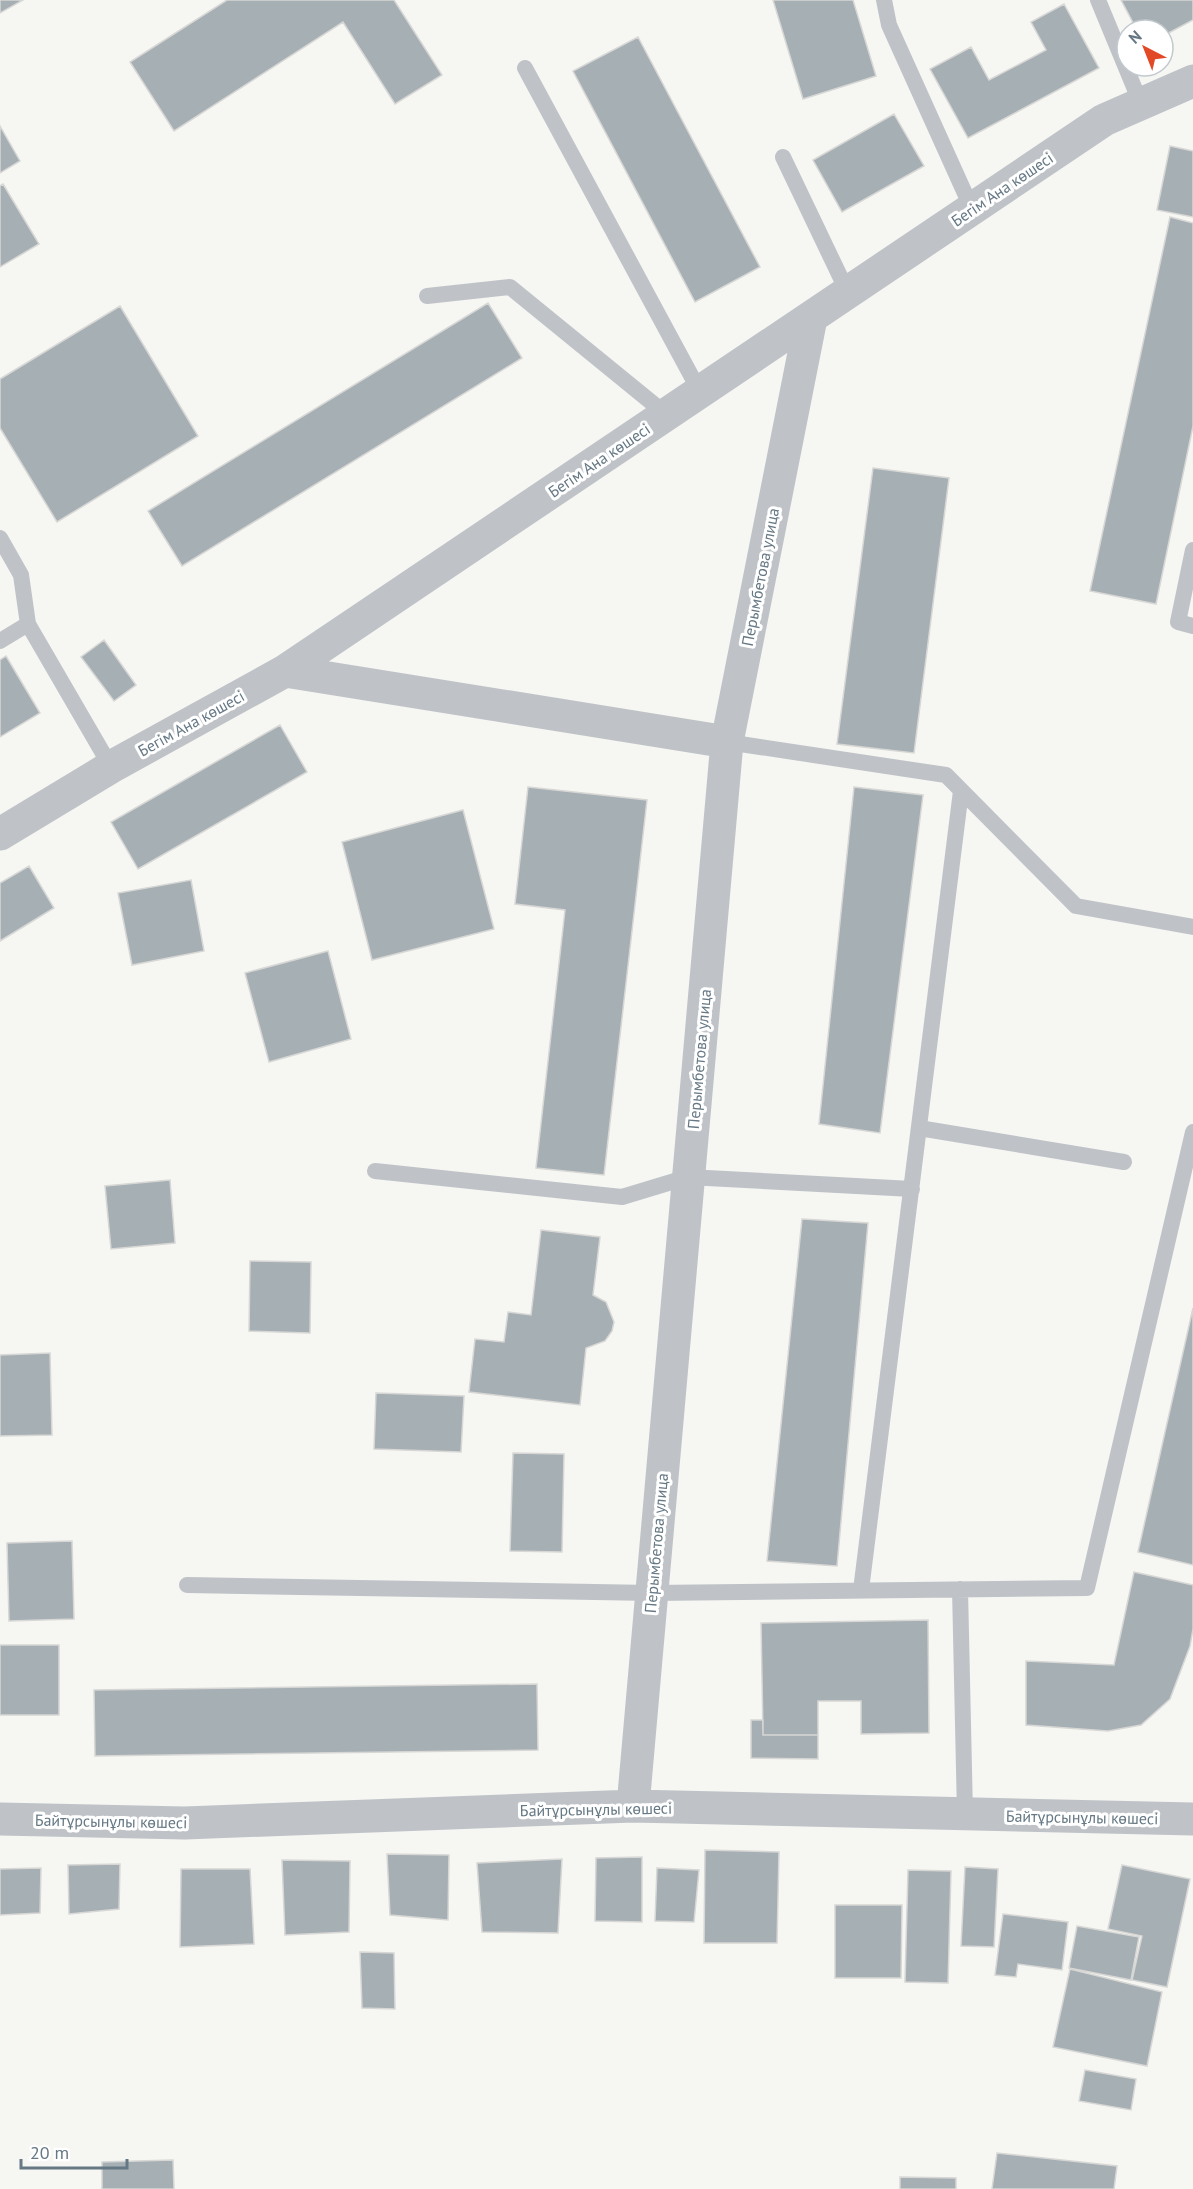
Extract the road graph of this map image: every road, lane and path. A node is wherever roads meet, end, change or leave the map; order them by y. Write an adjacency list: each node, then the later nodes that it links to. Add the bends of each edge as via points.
1 (884, 0): 7 (lane, via 889,25)
2 (1098, 0): 5 (lane)
3 (525, 69): 11 (lane)
4 (1193, 81): 5 (street, Бегім Ана көшесі)
5 (1141, 104): 7 (street, Бегім Ана көшесі, via 1104,120)
6 (783, 157): 8 (lane)
7 (972, 209): 8 (street, Бегім Ана көшесі)
8 (848, 293): 10 (street, Бегім Ана көшесі)
9 (427, 296): 12 (lane, via 510,287)
10 (811, 318): 11 (street, Бегім Ана көшесі); 19 (street, Перымбетова улица)
11 (700, 392): 12 (street, Бегім Ана көшесі)
12 (667, 415): 18 (street, Бегім Ана көшесі)
13 (0, 538): 15 (lane, via 21,575)
14 (1193, 550): 16 (lane, via 1178,622)
15 (28, 624): 17 (lane); 20 (lane)
16 (1193, 626)
17 (0, 641)
18 (285, 671): 19 (street); 20 (street, Бегім Ана көшесі)
19 (727, 742): 21 (lane, via 946,775); 28 (street, Перымбетова улица)
20 (111, 767): 22 (street, Бегім Ана көшесі)
21 (961, 791): 23 (lane, via 1076,906); 24 (lane)
22 (0, 834)
23 (1193, 927)
24 (919, 1128): 26 (lane); 29 (lane)
25 (1193, 1132): 31 (lane, via 1087,1588)
26 (1124, 1162)
27 (375, 1171): 28 (lane, via 622,1197)
28 (688, 1177): 29 (lane); 33 (street, Перымбетова улица)
29 (912, 1189): 32 (lane)
30 (187, 1585): 33 (lane)
31 (960, 1589): 32 (lane); 35 (lane)
32 (861, 1590): 33 (lane)
33 (652, 1593): 34 (street, Перымбетова улица)
34 (633, 1806): 35 (street, Байтұрсынұлы көшесі); 36 (street, Байтұрсынұлы көшесі, via 185,1823)
35 (964, 1814): 37 (street, Байтұрсынұлы көшесі)
36 (0, 1819)
37 (1193, 1819)

